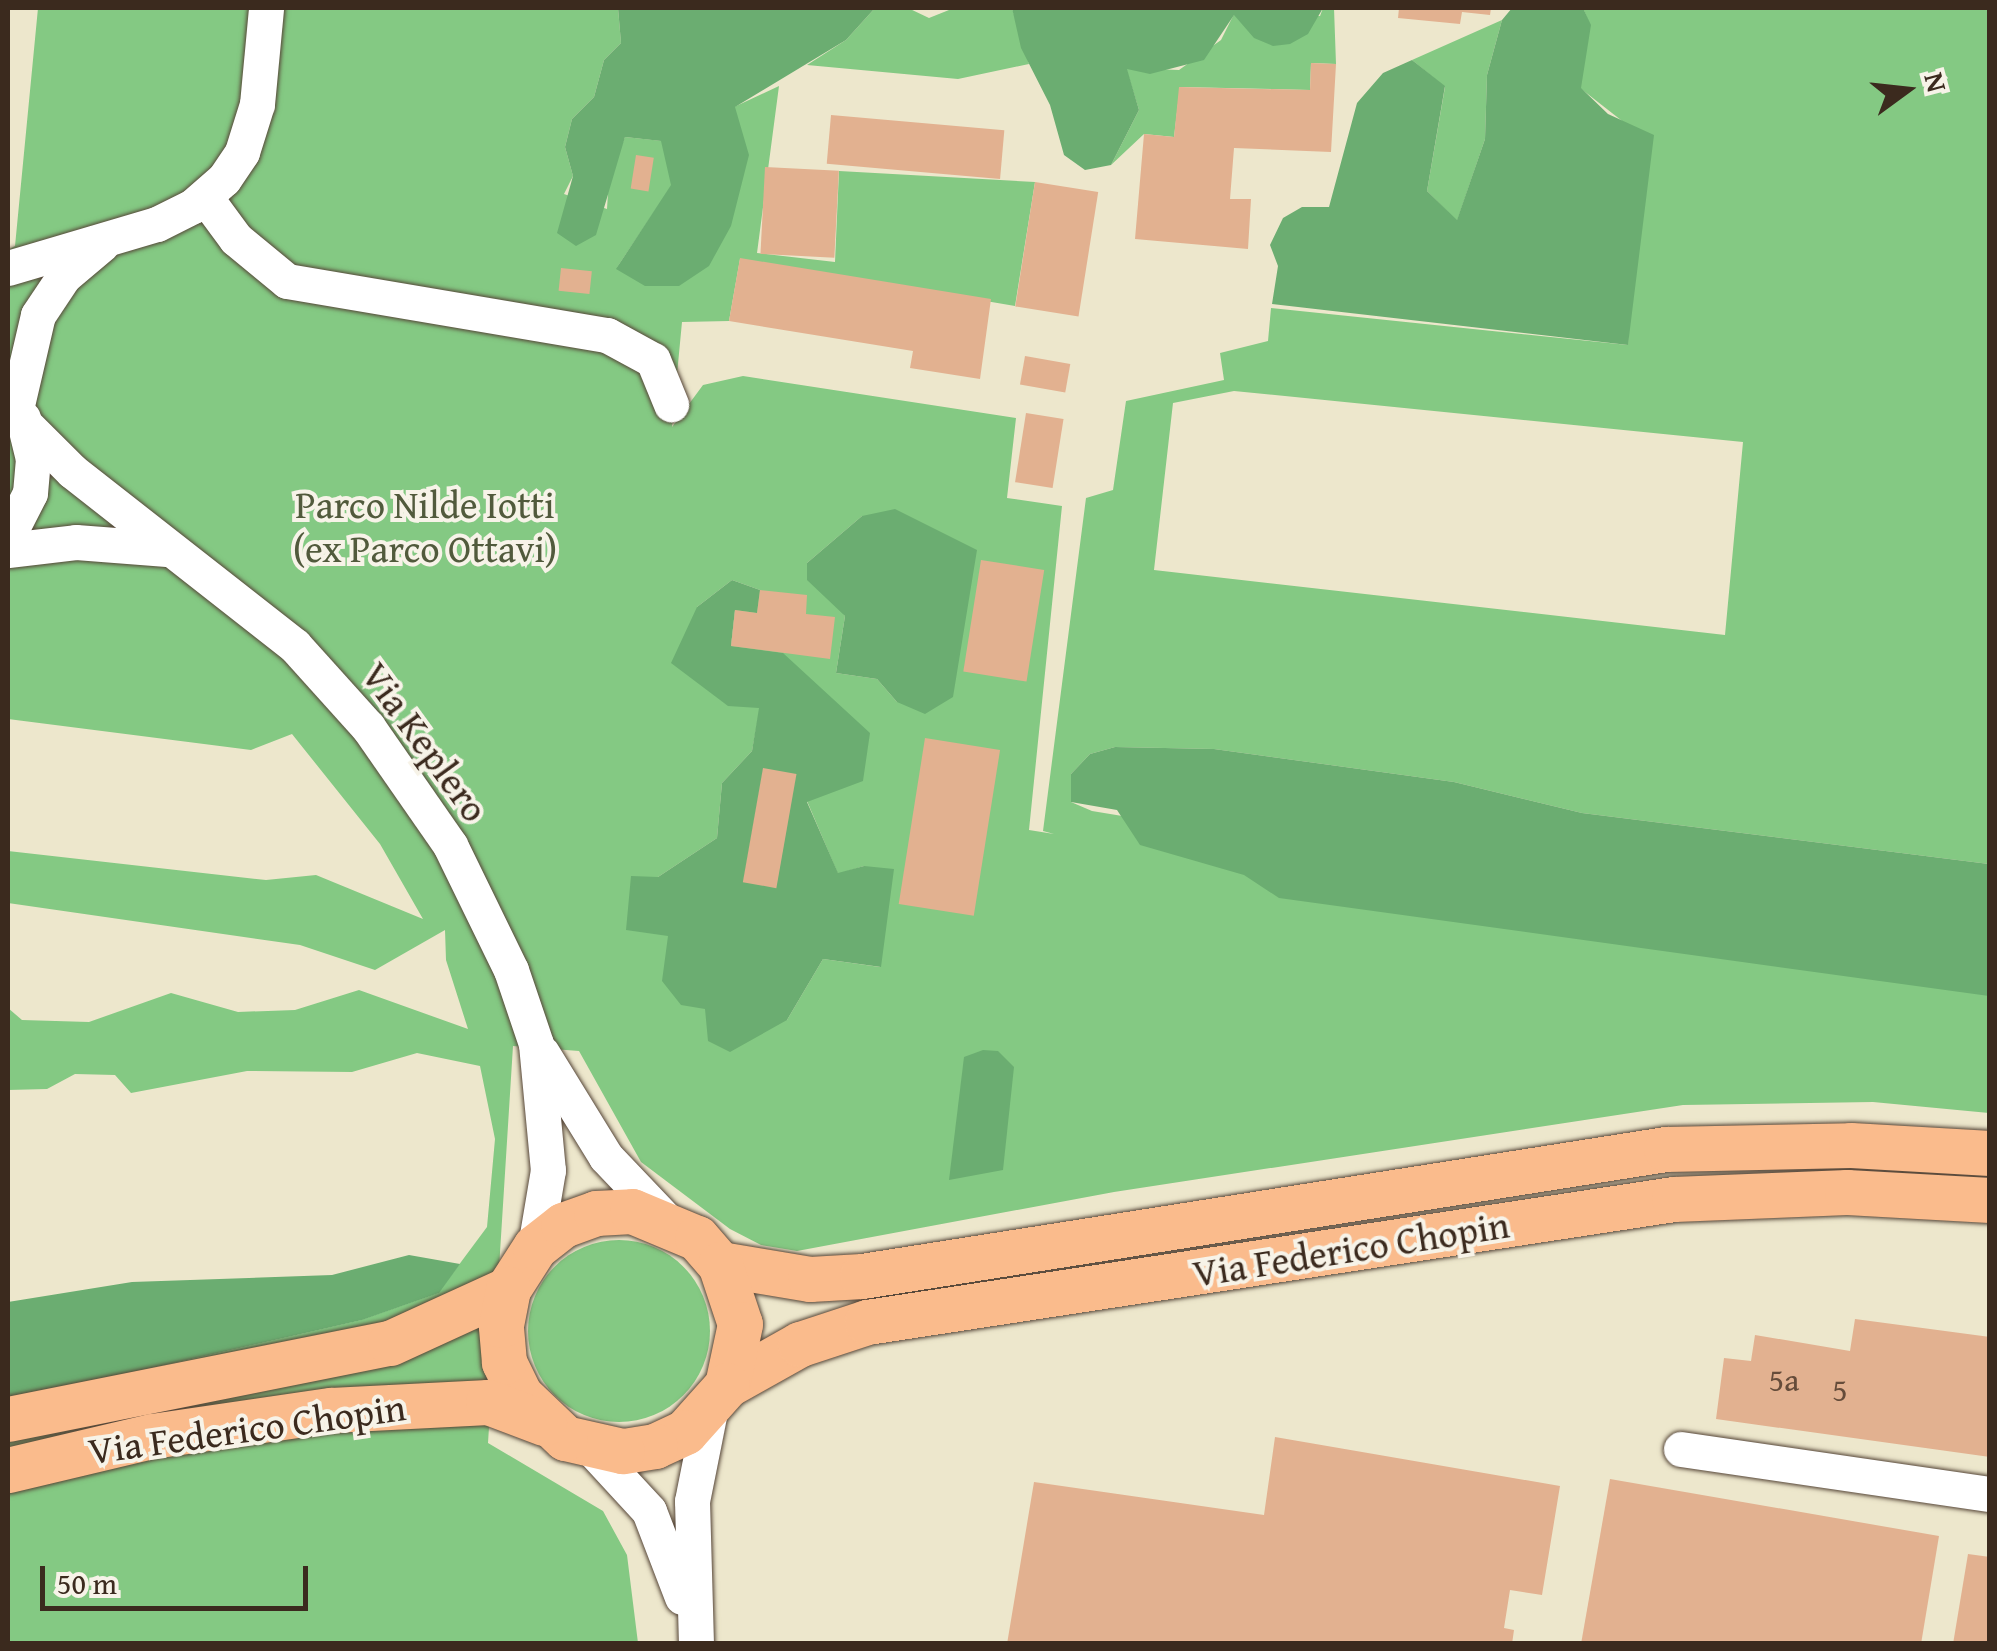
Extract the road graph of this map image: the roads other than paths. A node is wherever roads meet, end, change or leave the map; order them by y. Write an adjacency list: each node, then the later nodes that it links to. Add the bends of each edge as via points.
1 (266, 8): 2 (street, via 250,130 242,152)
2 (205, 196): 3 (street); 5 (street, via 236,239 287,281 588,330 653,360)
3 (103, 243): 4 (street, via 46,252); 6 (street, via 64,276 38,315)
4 (8, 268)
5 (671, 404)
6 (17, 407): 7 (street, via 30,493); 8 (street, Via Keplero)
7 (8, 536)
8 (167, 549): 9 (street, via 76,542); 10 (street, Via Keplero, via 295,646 380,743 480,900)
9 (8, 550)
10 (536, 1044): 13 (street, via 606,1156); 14 (street, via 548,1170)
11 (1990, 1153): 15 (main road, Via Federico Chopin, via 1851,1145 1666,1149 862,1276 810,1279)
12 (1990, 1200): 17 (main road, Via Federico Chopin, via 1846,1192 1674,1199 867,1322 800,1344)
13 (666, 1220): 14 (main road, Via Federico Chopin, via 596,1213); 15 (main road, Via Federico Chopin)
14 (535, 1247): 16 (main road, Via Federico Chopin)
15 (720, 1264): 17 (main road, Via Federico Chopin, via 740,1324)
16 (508, 1288): 18 (main road, Via Federico Chopin, via 390,1344); 19 (main road, Via Federico Chopin, via 504,1362)
17 (719, 1398): 20 (main road, Via Federico Chopin, via 655,1446); 24 (street, via 692,1501)
18 (8, 1419)
19 (544, 1424): 20 (main road, Via Federico Chopin); 22 (main road, Via Federico Chopin, via 488,1402 332,1410 152,1436)
20 (590, 1447): 24 (street, via 649,1512 669,1551)
21 (1680, 1449): 23 (street)
22 (8, 1470)
23 (1990, 1494)
24 (696, 1644)

